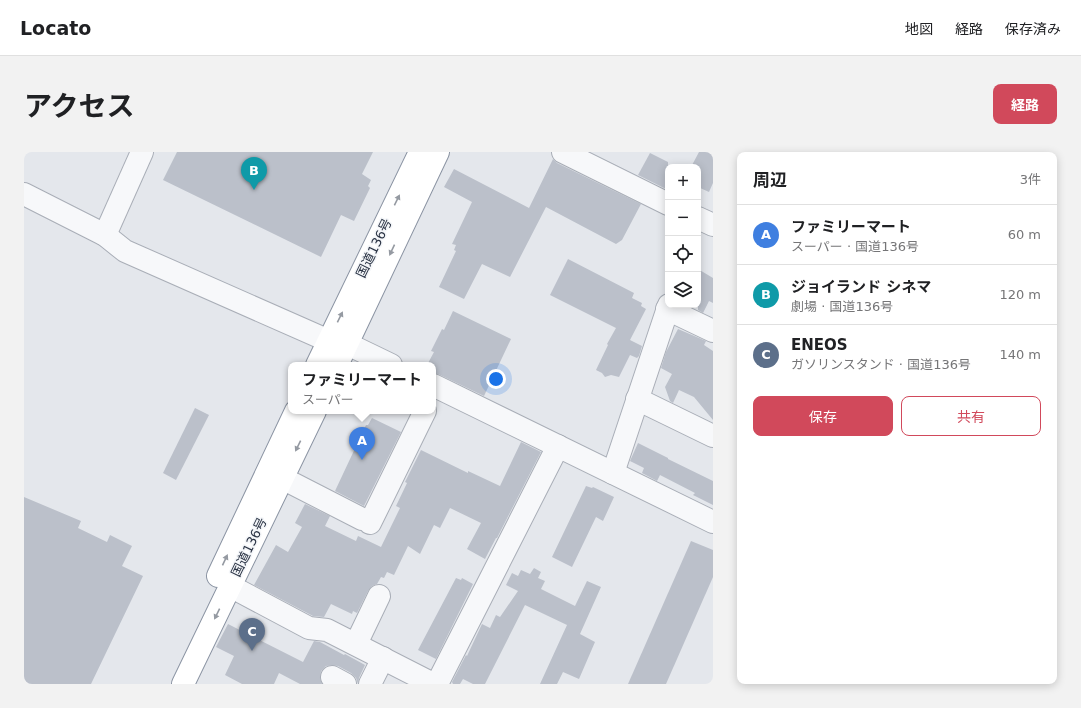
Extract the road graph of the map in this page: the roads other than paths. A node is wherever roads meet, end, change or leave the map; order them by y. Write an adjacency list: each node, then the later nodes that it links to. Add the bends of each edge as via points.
1 (142, 152): 7 (street)
2 (420, 152): 11 (highway, 国道136号, one-way to 2)
3 (438, 152): 11 (highway, 国道136号, one-way to 11)
4 (563, 152): 6 (street)
5 (24, 194): 7 (street)
6 (665, 203)
7 (105, 235): 11 (street, via 125,250)
8 (668, 308): 16 (street)
9 (670, 308): 10 (street)
10 (713, 331)
11 (336, 340): 12 (highway, 国道136号); 13 (highway, 国道136号); 14 (street)
12 (319, 362)
13 (337, 362)
14 (384, 362)
15 (436, 390): 21 (street)
16 (637, 399): 20 (street); 22 (street)
17 (295, 414): 29 (highway, 国道136号, one-way to 17)
18 (314, 414): 23 (highway, 国道136号, one-way to 23)
19 (423, 414): 23 (street, via 366,521)
20 (713, 436)
21 (558, 446): 22 (street); 33 (street)
22 (613, 473): 24 (street)
23 (282, 478): 25 (highway, 国道136号)
24 (713, 522)
25 (230, 586): 27 (street, via 309,628 327,630); 30 (highway, 国道136号, one-way to 30)
26 (379, 596): 27 (street)
27 (356, 644): 28 (street)
28 (383, 658): 31 (street); 32 (street)
29 (166, 684)
30 (183, 684)
31 (370, 684)
32 (434, 684)
33 (437, 684)

